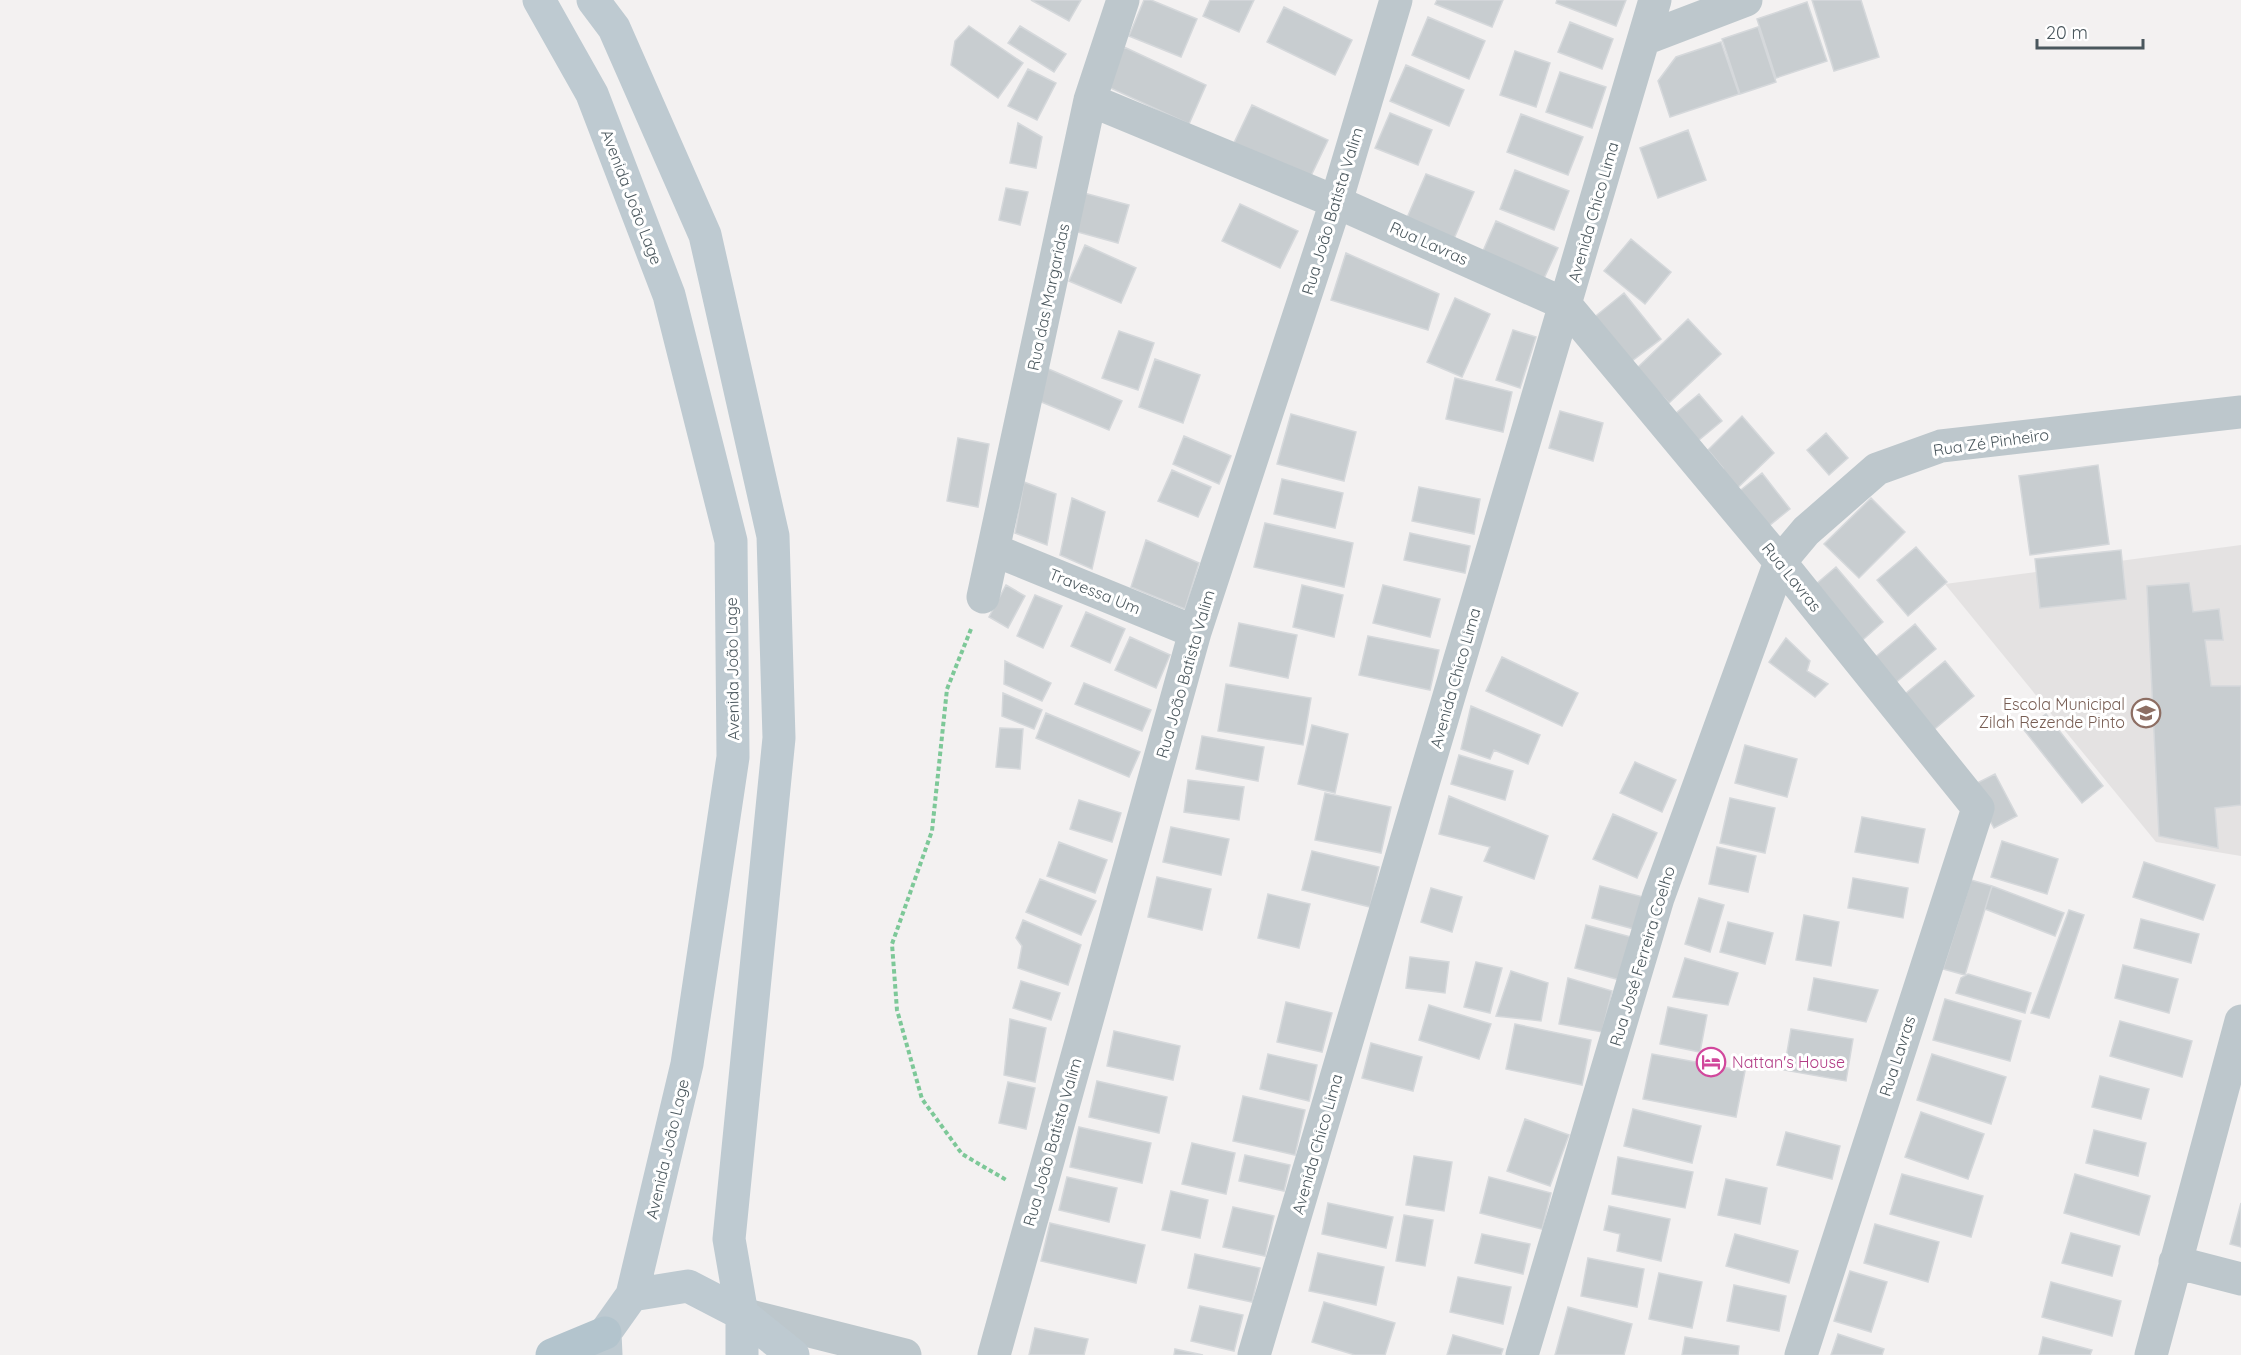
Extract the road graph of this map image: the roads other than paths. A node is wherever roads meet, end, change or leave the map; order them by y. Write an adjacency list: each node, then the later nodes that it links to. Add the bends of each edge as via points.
1 (539, 0): 19 (street, Avenida João Lage, via 592,94 669,295 731,541 733,757 687,1064)
2 (593, 0): 20 (street, via 614,28 705,235 773,536 779,738 729,1239)
3 (1124, 0): 8 (street, Rua das Margaridas)
4 (1396, 0): 9 (street, Rua João Batista Valim)
5 (1655, 0): 7 (street, Avenida Chico Lima)
6 (1746, 0): 7 (street)
7 (1644, 39): 10 (street, Avenida Chico Lima)
8 (1090, 100): 9 (street, Rua Lavras); 12 (street, Rua das Margaridas)
9 (1336, 202): 10 (street, Rua Lavras); 15 (street, Rua João Batista Valim)
10 (1565, 304): 13 (street, Rua Lavras); 27 (street, Avenida Chico Lima)
11 (2241, 412): 13 (street, Rua Zé Pinheiro, via 1941,446 1877,469 1806,531)
12 (994, 550): 14 (street, Rua das Margaridas); 15 (street, Travessa Um)
13 (1780, 562): 28 (street, Rua José Ferreira Coelho, via 1658,898); 29 (street, Rua Lavras, via 1978,808)
14 (983, 597)
15 (1195, 632): 26 (street, Rua João Batista Valim)
16 (2241, 1020): 17 (street)
17 (2175, 1262): 18 (street); 30 (street)
18 (2241, 1279)
19 (632, 1295): 20 (street, via 687,1286); 21 (street, Avenida João Lage)
20 (742, 1314): 23 (street); 24 (street); 25 (street)
21 (606, 1344): 22 (main road)
22 (552, 1355)
23 (742, 1355)
24 (793, 1355)
25 (905, 1355)
26 (994, 1355)
27 (1254, 1355)
28 (1522, 1355)
29 (1801, 1355)
30 (2151, 1355)

